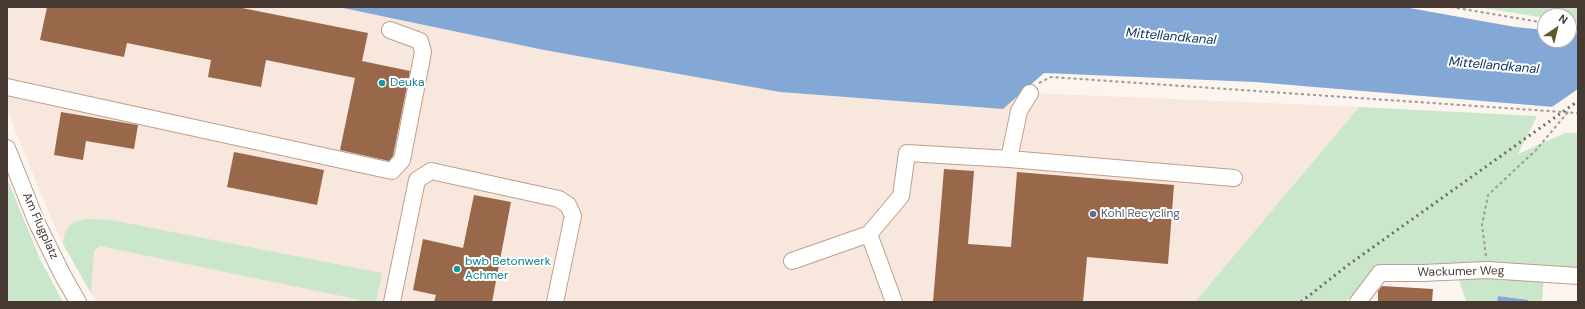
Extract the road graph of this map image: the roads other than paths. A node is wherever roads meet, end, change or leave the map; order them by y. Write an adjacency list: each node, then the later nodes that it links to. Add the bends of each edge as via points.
1 (390, 30): 2 (street, via 420,41 423,52 402,160 392,172)
2 (7, 87)
3 (1030, 93): 5 (street, via 1019,111)
4 (7, 148): 10 (street, Am Flugplatz, via 37,223)
5 (1009, 160): 6 (street); 7 (street, via 907,153 901,196)
6 (1234, 178)
7 (869, 234): 8 (street); 13 (street)
8 (792, 261)
9 (1578, 276): 14 (street, Wackumer Weg, via 1487,270 1380,273)
10 (78, 302)
11 (392, 302): 12 (street, via 417,180 431,171 559,199 568,205 573,216)
12 (555, 302)
13 (894, 302)
14 (1358, 302)

